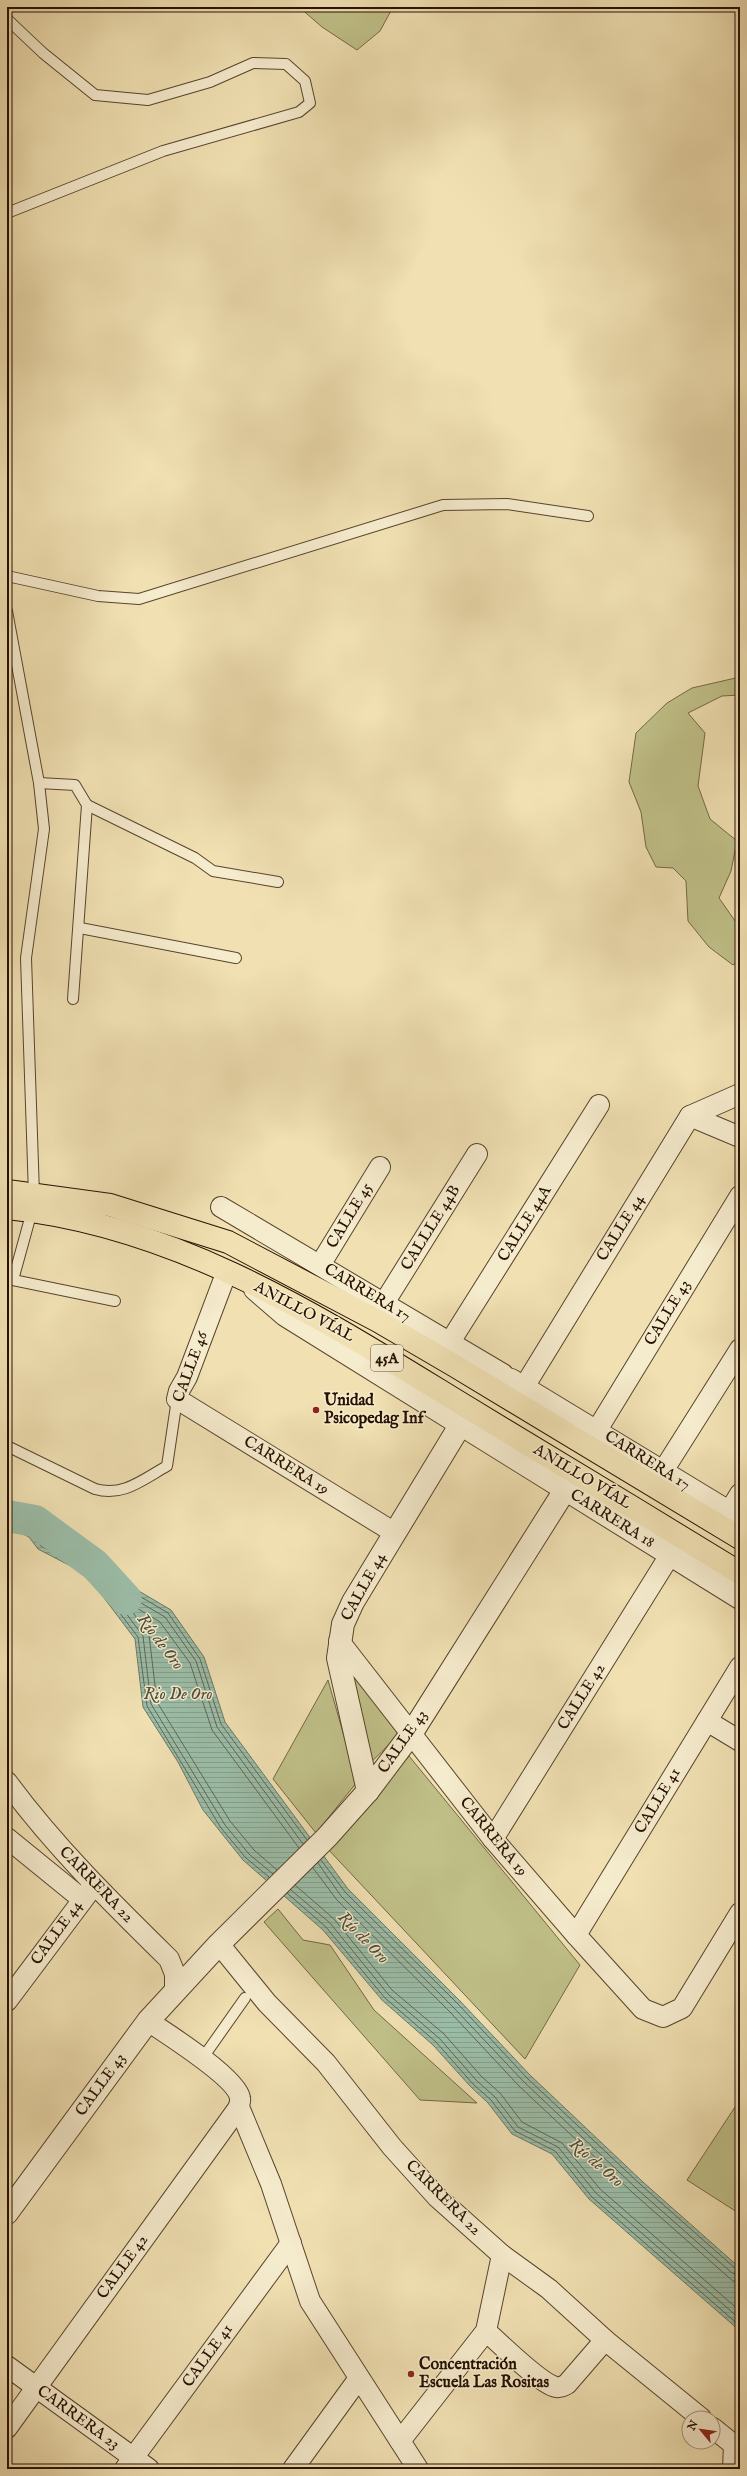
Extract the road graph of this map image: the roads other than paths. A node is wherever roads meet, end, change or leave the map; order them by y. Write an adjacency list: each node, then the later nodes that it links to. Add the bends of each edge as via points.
1 (7, 19): 2 (lane, via 42,53 95,95 148,100 210,82 253,63 286,64 305,81 310,103 299,112 163,151)
2 (7, 213)
3 (588, 516): 4 (lane, via 507,504 444,505 139,599 98,596)
4 (7, 576)
5 (7, 611): 6 (lane)
6 (39, 783): 7 (lane, via 75,785); 20 (lane, via 44,829 26,958)
7 (87, 805): 8 (lane, via 195,858 213,871); 9 (lane, via 82,854)
8 (278, 882)
9 (80, 928): 10 (lane); 11 (lane)
10 (236, 958)
11 (73, 999)
12 (740, 1094): 14 (street)
13 (599, 1105): 28 (street, CALLE 44A)
14 (690, 1116): 15 (street); 31 (street, CALLE 44)
15 (740, 1137)
16 (478, 1154): 27 (street, CALLLE 44B)
17 (380, 1167): 23 (street, CALLE 45)
18 (7, 1190): 20 (highway, ANILLO VÍAL / 45A)
19 (740, 1196): 34 (street, CALLE 43)
20 (33, 1202): 22 (highway, ANILLO VÍAL / 45A); 24 (highway, ANILLO VÍAL / 45A, via 193,1255); 25 (lane); 30 (highway, ANILLO VÍAL / 45A, via 110,1205 228,1242 378,1321)
21 (221, 1206): 23 (street, CARRERA 17)
22 (7, 1208)
23 (320, 1265): 27 (street, CARRERA 17)
24 (236, 1276): 32 (street, CALLE 46, via 179,1391); 33 (street, CARRERA 18, via 285,1315); 42 (highway, ANILLO VÍAL / 45A, via 367,1346)
25 (10, 1279): 26 (lane)
26 (115, 1301)
27 (384, 1303): 28 (street, CARRERA 17)
28 (450, 1342): 31 (street, CARRERA 17)
29 (740, 1349): 36 (street)
30 (455, 1366): 31 (street, CARRERA 17); 40 (highway, ANILLO VÍAL / 45A)
31 (518, 1383): 34 (street, CARRERA 17)
32 (178, 1400): 35 (lane, CALLE 46, via 167,1466 120,1491 108,1493 94,1489); 39 (street, CARRERA 19)
33 (462, 1424): 37 (street, CARRERA 18); 39 (street, CALLE 44)
34 (597, 1430): 36 (street, CARRERA 17)
35 (7, 1446)
36 (663, 1471): 38 (street, CARRERA 17)
37 (566, 1490): 41 (street, CARRERA 18); 47 (street, CALLE 43)
38 (736, 1508)
39 (395, 1533): 44 (street, CALLE 44, via 353,1602)
40 (740, 1538)
41 (670, 1555): 43 (street, CARRERA 18); 52 (street, CALLE 42)
42 (740, 1572)
43 (740, 1598)
44 (339, 1641): 47 (street, CARRERA 19); 49 (street, CALLE 44, via 338,1658)
45 (740, 1667): 46 (street, CALLE 41)
46 (707, 1721): 48 (street); 55 (street, CALLE 41)
47 (411, 1734): 49 (street, CALLE 43); 52 (street, CARRERA 19)
48 (740, 1741)
49 (368, 1791): 56 (street, CALLE 43, via 327,1837)
50 (10, 1793): 53 (street, CARRERA 22)
51 (7, 1838): 53 (street)
52 (493, 1839): 55 (street, CARRERA 19)
53 (88, 1892): 57 (street, CARRERA 22); 61 (street, CALLE 44)
54 (740, 1913): 55 (street, CARRERA 19, via 682,2008 663,2017 643,2009)
55 (576, 1936)
56 (219, 1944): 58 (street, CALLE 43); 67 (street, CARRERA 22, via 267,2003 326,2063 392,2147 437,2197)
57 (169, 1959): 58 (street); 59 (street, CARRERA 22, via 175,1974)
58 (202, 1962): 59 (street, CALLE 43)
59 (175, 1990): 62 (street, CALLE 43)
60 (245, 1998): 63 (lane)
61 (7, 2001)
62 (148, 2021): 63 (street); 65 (street, CALLE 43)
63 (202, 2059): 64 (street, via 234,2086 240,2097)
64 (239, 2107): 66 (street, via 271,2184); 72 (street, CALLE 42)
65 (7, 2213)
66 (291, 2244): 71 (street, via 310,2302); 77 (street, CALLE 41)
67 (502, 2255): 68 (street); 69 (street, CARRERA 22, via 549,2289)
68 (486, 2331): 69 (street, via 539,2376 554,2387 561,2388); 76 (street)
69 (605, 2340): 73 (street, CARRERA 22)
70 (7, 2366): 72 (street, CARRERA 23)
71 (359, 2378): 76 (street); 78 (street)
72 (36, 2387): 74 (street, CALLE 42); 77 (street, CARRERA 23)
73 (691, 2410)
74 (7, 2428)
75 (721, 2434): 80 (street, via 734,2445)
76 (400, 2441): 79 (street)
77 (136, 2465)
78 (293, 2469)
79 (418, 2469)
80 (733, 2469)

